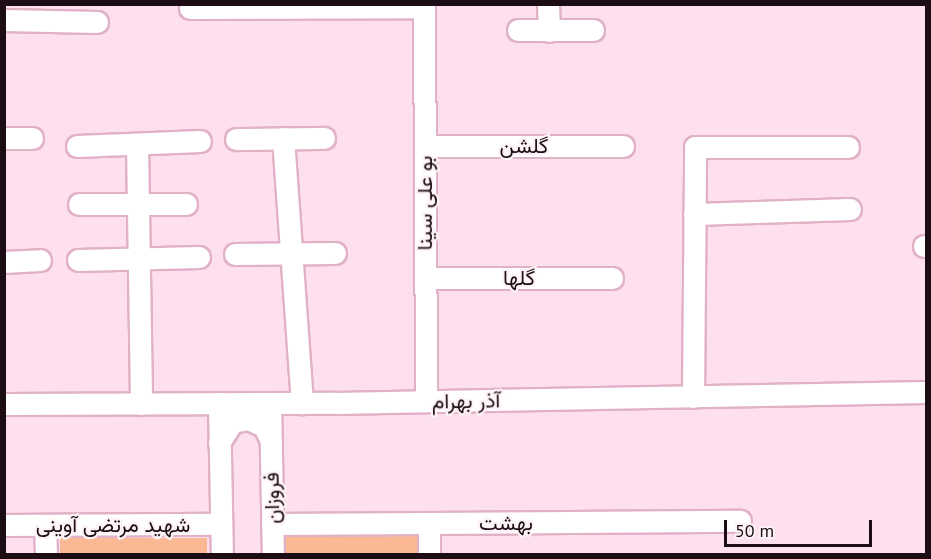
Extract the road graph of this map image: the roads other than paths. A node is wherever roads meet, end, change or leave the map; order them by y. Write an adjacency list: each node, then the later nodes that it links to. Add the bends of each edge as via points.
1 (548, 4): 8 (street)
2 (424, 6): 3 (street); 17 (street, بو علی سینا)
3 (190, 8)
4 (4, 20): 5 (street)
5 (97, 22)
6 (518, 30): 8 (street)
7 (593, 30): 8 (street)
8 (549, 31)
9 (4, 138): 10 (street)
10 (32, 138)
11 (283, 138): 12 (street); 13 (street); 25 (street)
12 (324, 138)
13 (236, 139)
14 (200, 141): 15 (street)
15 (137, 144): 16 (street); 20 (street)
16 (77, 146)
17 (425, 146): 18 (street, گلشن); 33 (street, بو علی سینا)
18 (623, 146)
19 (848, 147): 24 (street, via 695,147)
20 (138, 203): 21 (street); 22 (street); 29 (street)
21 (80, 204)
22 (186, 204)
23 (850, 209): 24 (street)
24 (694, 214): 36 (street)
25 (291, 253): 26 (street); 27 (street); 39 (street)
26 (335, 253)
27 (235, 254)
28 (199, 257): 29 (street)
29 (139, 259): 31 (street); 41 (street)
30 (40, 260): 32 (street)
31 (78, 260)
32 (4, 262)
33 (426, 278): 34 (street, گلها); 37 (street, بو علی سینا)
34 (612, 278)
35 (927, 392): 36 (street, آذر بهرام)
36 (693, 397): 37 (street, آذر بهرام)
37 (426, 401): 39 (street, آذر بهرام)
38 (270, 403): 39 (street, آذر بهرام); 42 (street, آذر بهرام); 43 (street, فروزان)
39 (302, 403)
40 (4, 404): 41 (street, آذر بهرام)
41 (141, 404): 42 (street, آذر بهرام)
42 (219, 404): 44 (street)
43 (271, 441): 44 (street, via 257,421 240,419 225,427); 48 (street, فروزان)
44 (219, 443): 47 (street)
45 (740, 521): 46 (street, بهشت)
46 (429, 523): 48 (street, بهشت); 54 (street)
47 (221, 524): 50 (street, شهید مرتضی آوینی); 52 (street)
48 (272, 524): 53 (street, فروزان)
49 (4, 525): 50 (street, شهید مرتضی آوینی)
50 (45, 525): 51 (street)
51 (46, 555)
52 (222, 555)
53 (273, 555)
54 (429, 555)

